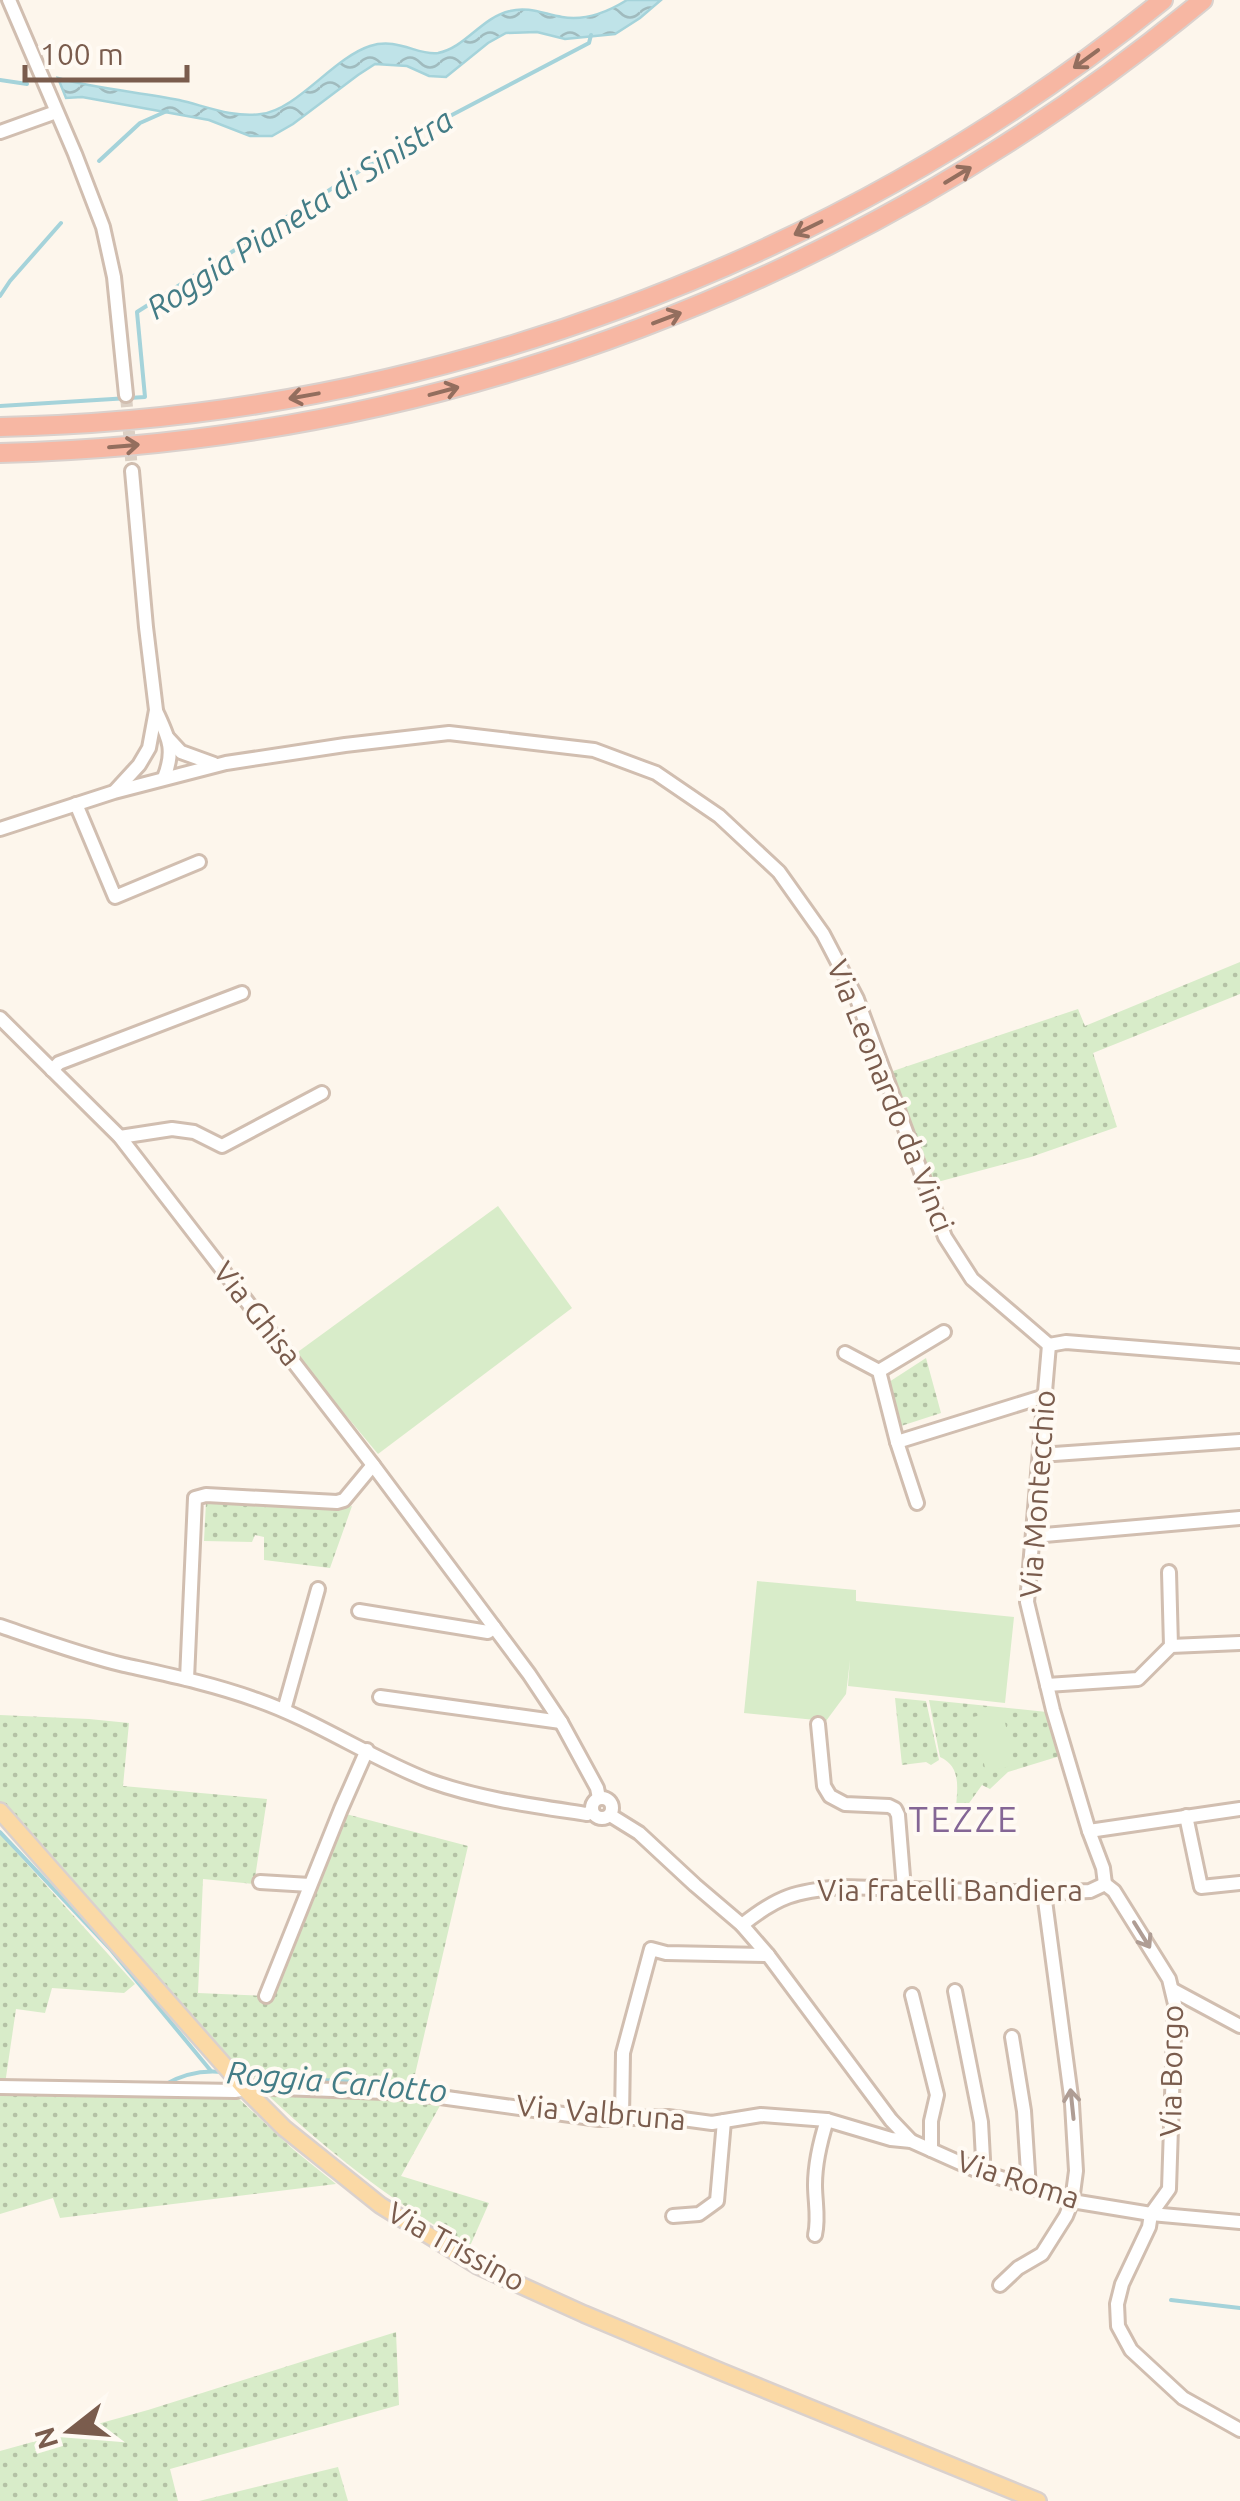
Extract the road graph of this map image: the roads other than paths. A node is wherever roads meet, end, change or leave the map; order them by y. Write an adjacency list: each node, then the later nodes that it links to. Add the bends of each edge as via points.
1 (9, 0): 4 (street)
2 (1163, 0): 10 (highway, one-way to 10, via 924,166 721,269 568,328 318,394 164,417)
3 (1203, 0): 11 (highway, one-way to 3, via 168,442 342,415 484,380 674,316 789,266 944,184 1073,101)
4 (44, 86): 5 (street); 6 (street)
5 (56, 112): 6 (street); 8 (street)
6 (32, 121): 7 (street); 8 (street)
7 (0, 132)
8 (66, 138): 9 (street, via 103,227)
9 (126, 395)
10 (0, 427)
11 (0, 453)
12 (132, 471): 13 (street)
13 (156, 710): 14 (street); 15 (street)
14 (168, 738): 16 (street, via 182,752); 17 (street)
15 (150, 748): 17 (street); 18 (street)
16 (216, 765): 17 (street, Via Leonardo da Vinci); 28 (street, Via Leonardo da Vinci, via 449,733 594,750 656,773 719,816 778,872 823,934 856,1000 945,1238 972,1279)
17 (164, 778): 18 (street, Via Leonardo da Vinci)
18 (114, 792): 19 (street, Via Leonardo da Vinci)
19 (76, 804): 20 (street, Via Leonardo da Vinci); 21 (street, via 115,897)
20 (0, 828)
21 (200, 862)
22 (242, 993): 24 (street)
23 (0, 1018): 24 (street, Via Ghisa)
24 (52, 1070): 26 (street, Via Ghisa)
25 (322, 1093): 26 (street, via 222,1146 172,1129)
26 (120, 1137): 36 (street, Via Ghisa)
27 (944, 1332): 31 (street)
28 (1049, 1345): 30 (street); 32 (street, Via Montecchio)
29 (845, 1353): 31 (street)
30 (1240, 1356)
31 (879, 1371): 34 (street)
32 (1045, 1396): 34 (street); 35 (street, Via Montecchio)
33 (1240, 1440): 35 (street)
34 (898, 1442): 37 (street)
35 (1040, 1454): 39 (street, Via Montecchio)
36 (373, 1465): 44 (street, Via Ghisa); 47 (street, via 337,1502 195,1498)
37 (916, 1503)
38 (1240, 1518): 39 (street)
39 (1033, 1536): 48 (street, Via Montecchio, via 1027,1602)
40 (1169, 1572): 46 (street)
41 (318, 1590): 50 (street)
42 (359, 1611): 44 (street)
43 (0, 1626): 47 (street)
44 (494, 1628): 51 (street, Via Ghisa)
45 (1240, 1644): 46 (street)
46 (1171, 1646): 48 (street, via 1138,1679)
47 (187, 1678): 50 (street)
48 (1047, 1686): 58 (street, Via Montecchio)
49 (380, 1698): 51 (street)
50 (284, 1710): 53 (street)
51 (561, 1722): 54 (street, Via Ghisa, via 598,1788)
52 (818, 1724): 63 (street, via 830,1796 895,1809)
53 (367, 1750): 54 (street, via 465,1791 587,1814); 62 (street)
54 (596, 1804): 65 (street, Via Ghisa, via 611,1802 610,1815)
55 (1240, 1809): 57 (street)
56 (0, 1811): 74 (main road, Via Trissino)
57 (1186, 1816): 58 (street); 61 (street, via 1201,1887)
58 (1088, 1832): 60 (street, Via Montecchio)
59 (260, 1882): 62 (street)
60 (1105, 1884): 64 (street, Via fratelli Bandiera); 67 (street, Via Borgo, one-way to 67)
61 (1240, 1884)
62 (310, 1885): 70 (street)
63 (904, 1889): 64 (street, Via fratelli Bandiera); 65 (street, Via fratelli Bandiera, via 811,1890 785,1896)
64 (1044, 1893): 83 (street, one-way to 64, via 1072,2104)
65 (742, 1925): 66 (street)
66 (768, 1955): 75 (street, via 651,1949 622,2053); 79 (street)
67 (1173, 1990): 71 (street); 84 (street, Via Borgo, via 1169,2189)
68 (955, 1992): 81 (street, via 981,2122)
69 (912, 1995): 80 (street, via 937,2095)
70 (266, 1996)
71 (1240, 2026)
72 (1012, 2037): 82 (street)
73 (0, 2087): 74 (street, Via Valbruna)
74 (246, 2090): 75 (street, Via Valbruna, via 411,2093); 90 (main road, Via Trissino, via 380,2204 478,2266)
75 (622, 2118): 78 (street, Via Valbruna)
76 (801, 2118): 77 (street, Via Roma); 78 (street, Via Valbruna)
77 (827, 2120): 79 (street, Via Roma); 87 (street, via 815,2170)
78 (724, 2121): 85 (street, Via Valbruna, via 717,2201 699,2214)
79 (911, 2142): 80 (street, Via Roma)
80 (931, 2150): 81 (street, Via Roma)
81 (980, 2172): 82 (street, Via Roma)
82 (1028, 2188): 83 (street, Via Roma)
83 (1072, 2201): 84 (street, Via Roma); 88 (street, via 1042,2254)
84 (1152, 2214): 86 (street, Via Roma); 89 (street, Via Borgo, via 1120,2292 1122,2337 1183,2398)
85 (673, 2216)
86 (1240, 2222)
87 (816, 2235)
88 (1000, 2285)
89 (1240, 2430)
90 (1038, 2501)

